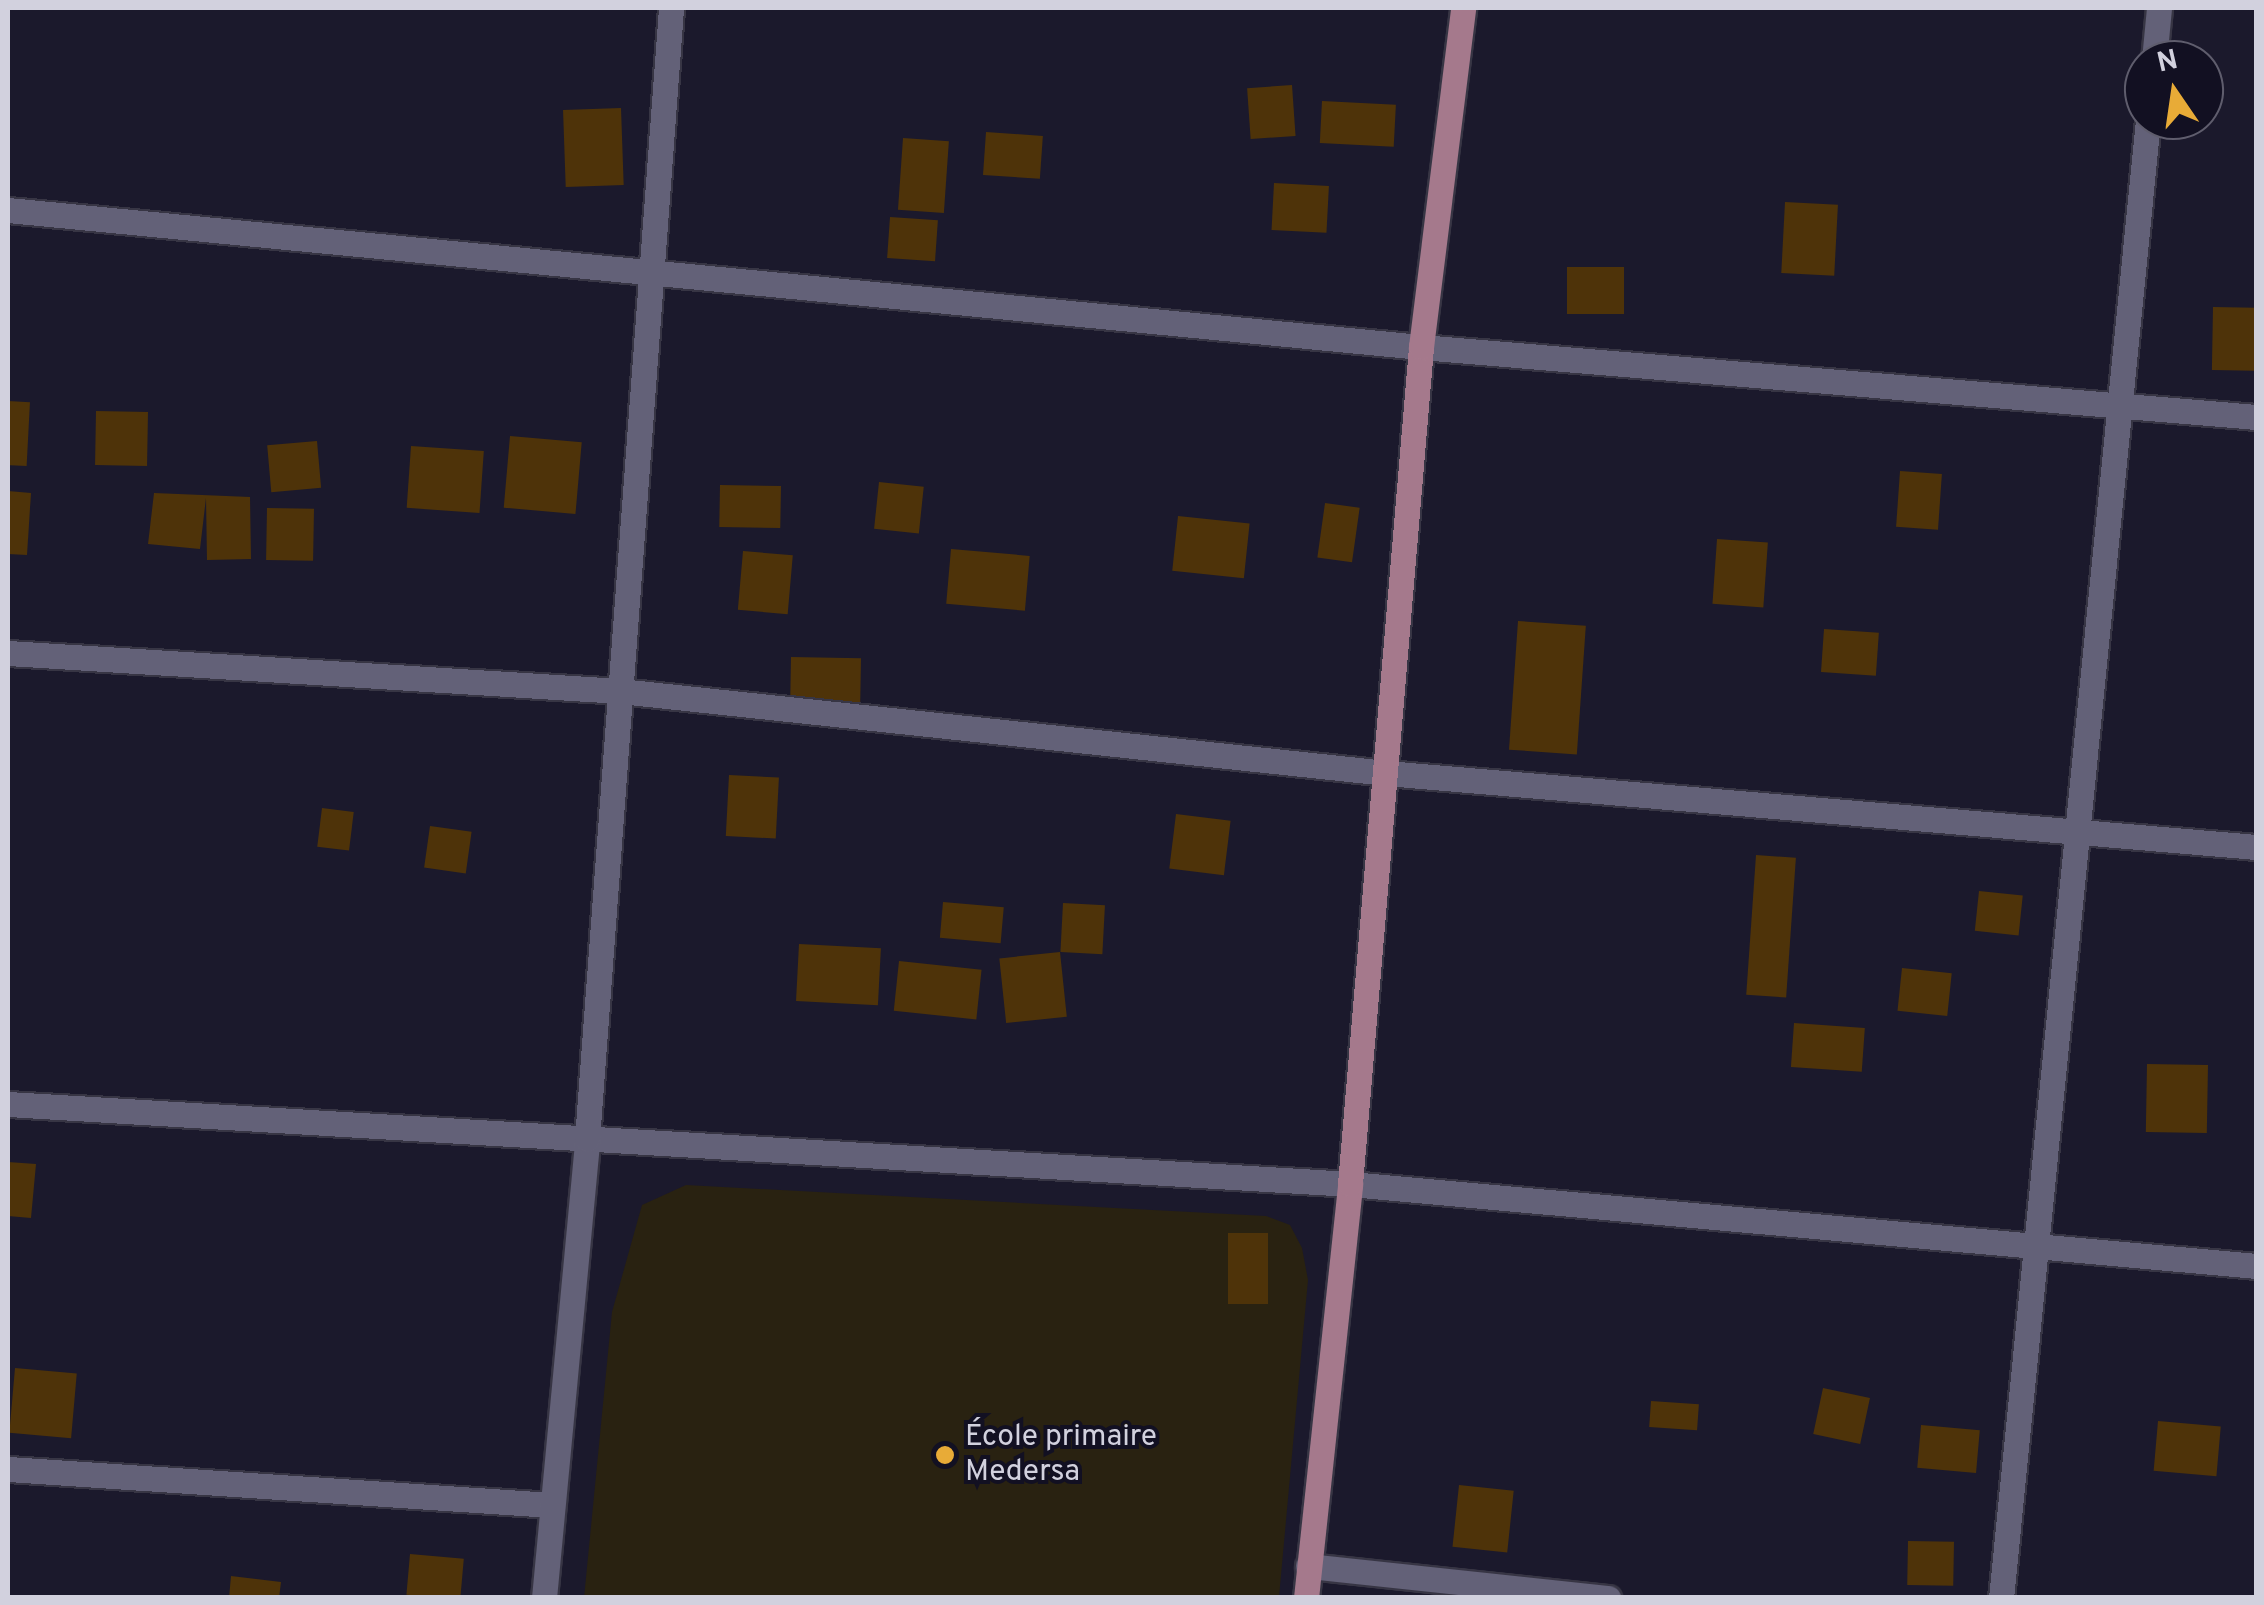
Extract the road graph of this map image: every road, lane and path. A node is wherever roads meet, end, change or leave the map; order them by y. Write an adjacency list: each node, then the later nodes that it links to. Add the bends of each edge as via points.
1 (671, 8): 7 (street)
2 (1462, 8): 8 (main road)
3 (2159, 8): 4 (street)
4 (2156, 40)
5 (2146, 140): 9 (street)
6 (8, 210): 7 (street)
7 (649, 274): 8 (street); 12 (street)
8 (1421, 347): 9 (street); 13 (main road)
9 (2119, 405): 10 (street); 14 (street)
10 (2256, 417)
11 (8, 653): 12 (street)
12 (620, 691): 13 (street); 17 (street)
13 (1386, 773): 14 (street); 18 (main road)
14 (2077, 832): 15 (street); 19 (street)
15 (2256, 847)
16 (8, 1104): 17 (street)
17 (586, 1139): 18 (street); 22 (street)
18 (1350, 1184): 19 (street); 23 (main road)
19 (2036, 1246): 20 (street); 27 (street)
20 (2256, 1266)
21 (8, 1469): 22 (street)
22 (551, 1505): 24 (street)
23 (1308, 1566): 25 (main road); 26 (street)
24 (544, 1598)
25 (1306, 1598)
26 (1608, 1598)
27 (2001, 1598)

